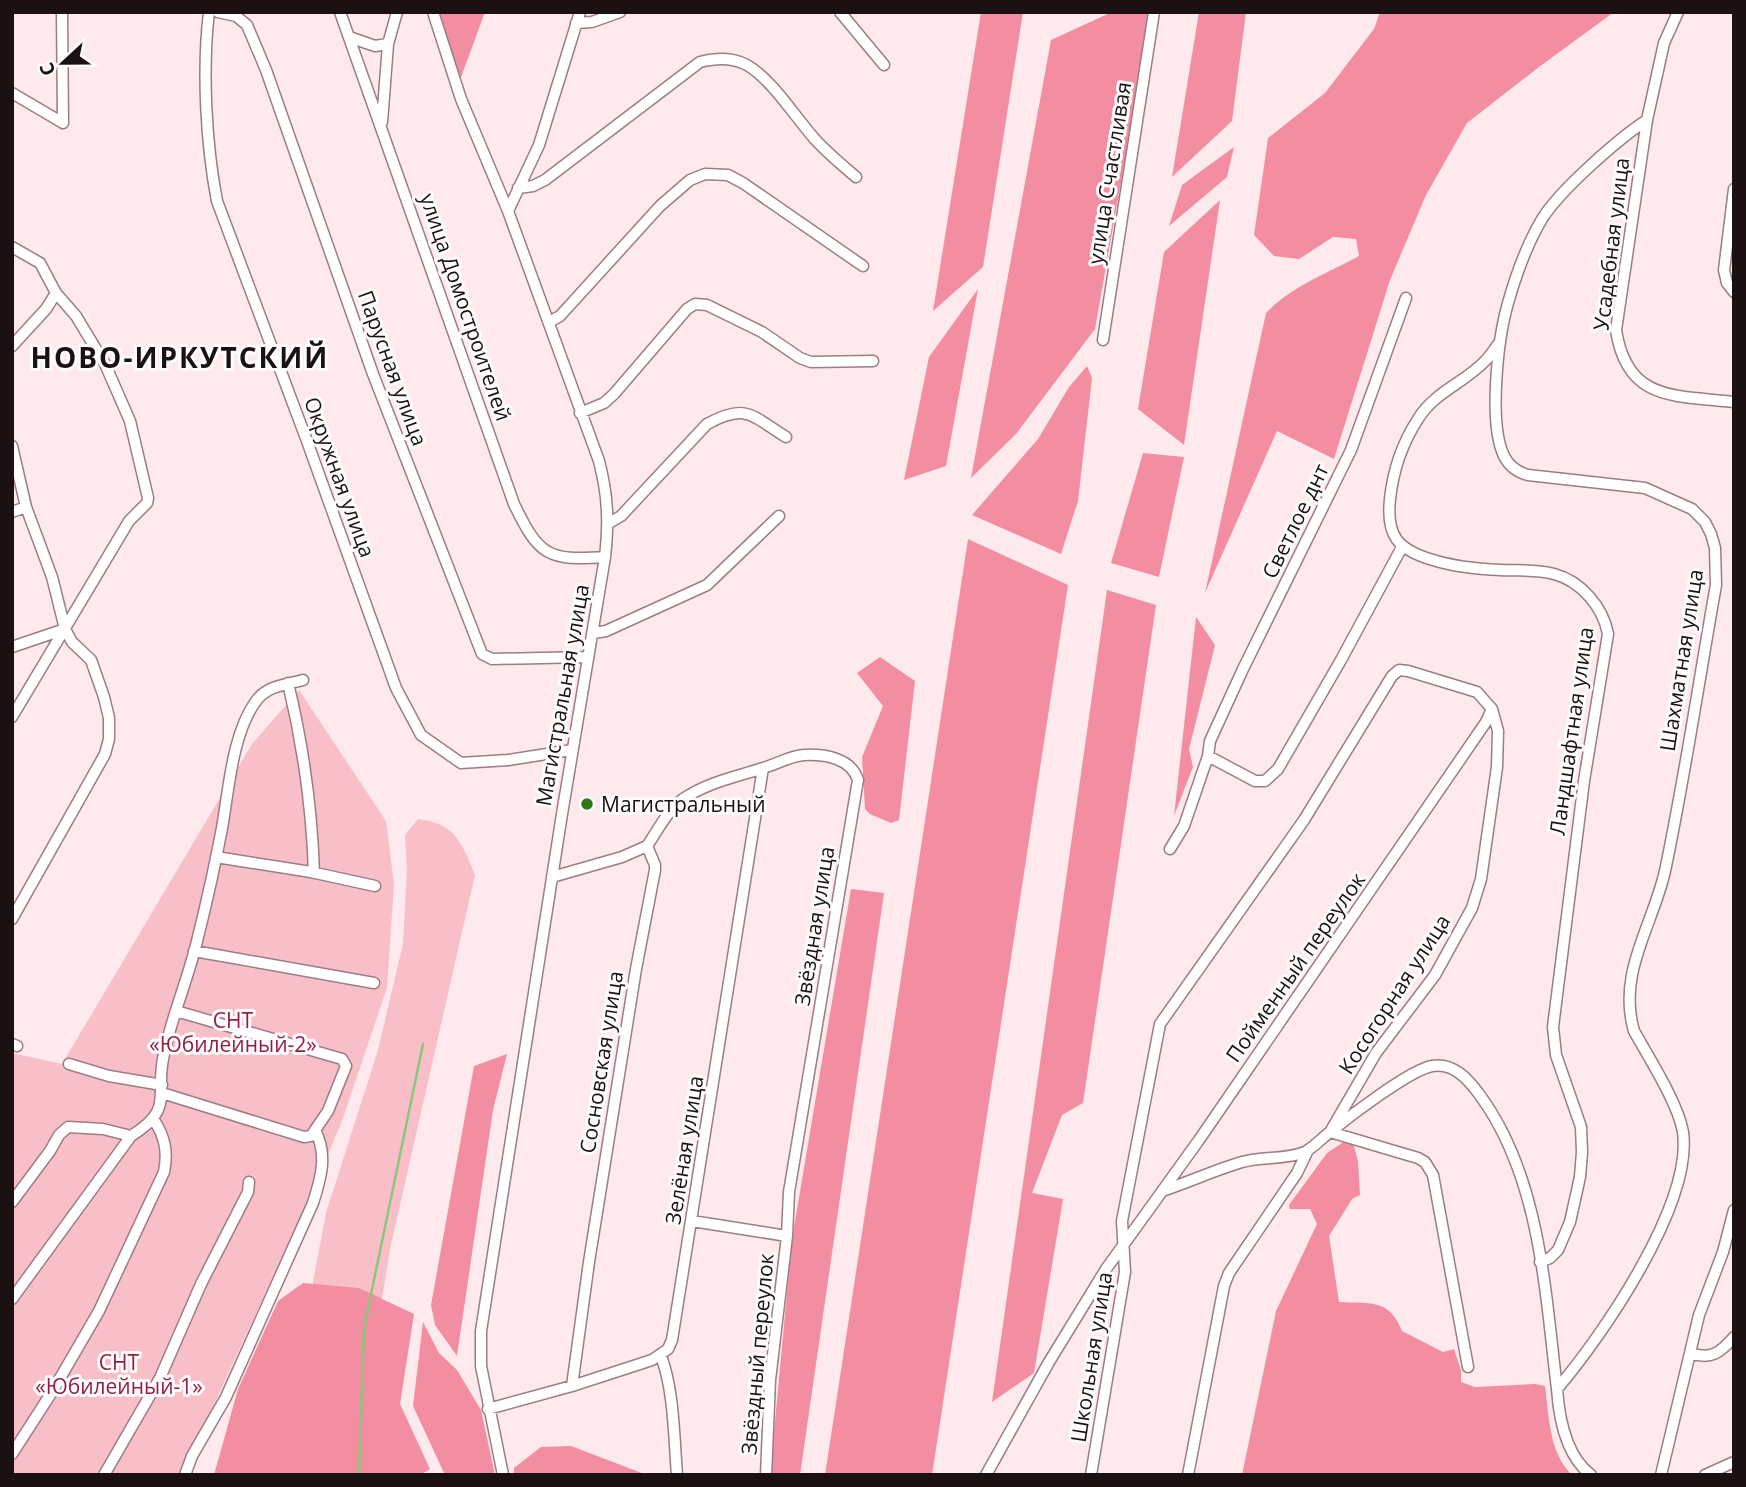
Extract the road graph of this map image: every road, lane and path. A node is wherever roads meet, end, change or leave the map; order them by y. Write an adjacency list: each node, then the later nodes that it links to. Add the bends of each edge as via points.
1 (62, 12): 15 (street, via 63,123)
2 (209, 12): 50 (street, Окружная улица, via 208,125 216,201 396,688 421,735 461,763)
3 (218, 12): 45 (street, Парусная улица, via 236,16 247,25 373,374 482,654 492,659)
4 (340, 12): 12 (street, улица Домостроителей)
5 (397, 12): 13 (street)
6 (433, 12): 21 (street, Магистральная улица, via 461,99)
7 (620, 12): 11 (street, via 592,22)
8 (840, 12): 14 (street)
9 (1154, 12): 28 (street, улица Счастливая)
10 (1678, 12): 16 (street, Усадебная улица, via 1664,43)
11 (578, 18): 19 (street, via 539,145)
12 (349, 37): 13 (street, via 375,46); 17 (street, улица Домостроителей)
13 (388, 44): 17 (street)
14 (884, 65)
15 (12, 93)
16 (1647, 120): 29 (street, Шахматная улица, via 1611,148 1544,216 1507,304); 32 (street, Усадебная улица, via 1616,330 1619,351 1647,387)
17 (382, 126): 41 (street, улица Домостроителей, via 529,536 559,557)
18 (856, 177): 19 (street, via 748,66 714,58 700,62 545,180)
19 (518, 188): 21 (street)
20 (1734, 189): 24 (street, via 1724,270)
21 (508, 211): 27 (street, Магистральная улица)
22 (12, 247): 25 (street, via 40,263)
23 (863, 266): 27 (street, via 743,183 728,175 705,174 690,180 660,206)
24 (1734, 292)
25 (57, 293): 30 (street); 42 (street, via 105,364 130,421 147,503 129,521)
26 (1406, 298): 51 (street, Светлое днт, via 1351,450 1243,669 1210,741)
27 (549, 322): 33 (street, Магистральная улица)
28 (1103, 341)
29 (1499, 343): 40 (street, via 1486,361 1440,394 1419,416 1404,444 1389,512); 84 (street, Шахматная улица, via 1499,438 1504,456 1515,470 1645,488 1692,509 1712,534 1714,548 1716,585 1664,873 1630,977 1634,1031 1678,1114 1683,1141 1680,1171 1672,1203 1642,1263 1604,1328)
30 (12, 346)
31 (873, 361): 33 (street, via 811,362 762,332 707,305 695,304 614,394)
32 (1734, 402)
33 (580, 413): 39 (street, Магистральная улица, via 599,461)
34 (786, 437): 39 (street, via 755,417 738,411 724,415 707,424 621,516)
35 (12, 446): 36 (street)
36 (26, 507): 37 (street); 42 (street)
37 (12, 512)
38 (779, 516): 43 (street, via 707,585)
39 (609, 523): 41 (street, Магистральная улица)
40 (1402, 547): 51 (street, via 1272,776 1255,781); 77 (street, Ландшафтная улица, via 1454,567 1556,574 1587,594 1605,620 1608,634 1553,1027 1556,1055 1581,1126 1580,1177 1558,1250)
41 (606, 557): 43 (street, Магистральная улица)
42 (65, 629): 44 (street); 49 (street); 59 (street, via 91,660 109,718 109,738 105,754)
43 (593, 633): 45 (street, Магистральная улица)
44 (12, 647)
45 (587, 657): 50 (street, Магистральная улица)
46 (303, 680): 47 (street)
47 (288, 682): 55 (street, via 266,691 246,718 230,773); 56 (street, via 304,758)
48 (1492, 709): 67 (street, Косогорная улица, via 1498,732 1497,767 1481,879 1472,908 1435,975 1376,1053); 71 (street, Пойменный переулок); 76 (street, Школьная улица, via 1478,692 1408,671 1399,670 1392,676 1304,820 1160,1024 1122,1221)
49 (12, 716)
50 (572, 750): 57 (street, Магистральная улица)
51 (1208, 756): 54 (street, Светлое днт, via 1184,826)
52 (763, 768): 53 (street, Звёздная улица, via 727,778 681,801); 74 (street, Зелёная улица); 75 (street, Звёздная улица, via 804,755 832,757 852,766 858,780 789,1192)
53 (647, 846): 57 (street); 83 (street, Сосновская улица, via 655,870)
54 (1170, 849)
55 (216, 857): 56 (street); 60 (street)
56 (314, 873): 58 (street)
57 (552, 877): 85 (street, Магистральная улица, via 481,1331)
58 (375, 886)
59 (12, 919)
60 (194, 951): 61 (street); 62 (street)
61 (374, 983)
62 (176, 1011): 64 (street, via 163,1055); 66 (street, via 342,1059 346,1066)
63 (69, 1064): 64 (street)
64 (162, 1089): 65 (street); 66 (street, via 304,1137)
65 (154, 1120): 68 (street); 86 (street, via 163,1133 164,1172 99,1311)
66 (315, 1130): 89 (street, via 323,1152 313,1203 226,1397)
67 (1330, 1132): 69 (street); 77 (street, via 1414,1072 1434,1065 1465,1075 1513,1153); 82 (street, via 1418,1158 1433,1175)
68 (131, 1136): 72 (street, via 68,1127); 78 (street)
69 (1308, 1150): 71 (street, via 1243,1162); 95 (street, via 1224,1286)
70 (249, 1182): 88 (street, via 160,1378)
71 (1163, 1191): 76 (street, Пойменный переулок)
72 (12, 1202)
73 (1734, 1210): 80 (street)
74 (692, 1221): 75 (street); 81 (street, Зелёная улица, via 672,1339)
75 (787, 1236): 92 (street, Звёздный переулок, via 769,1391)
76 (1124, 1245): 93 (street, Пойменный переулок, via 1049,1362); 94 (street, Школьная улица, via 1125,1272)
77 (1540, 1262): 84 (street)
78 (12, 1299)
79 (1734, 1337): 80 (street, via 1713,1356)
80 (1690, 1353): 97 (street)
81 (661, 1356): 83 (street); 91 (street)
82 (1468, 1367)
83 (572, 1386): 85 (street)
84 (1557, 1389): 96 (street, via 1563,1427 1574,1456)
85 (488, 1409): 90 (street, Магистральная улица)
86 (12, 1454)
87 (1734, 1462): 98 (street)
88 (104, 1475)
89 (185, 1475)
90 (503, 1475)
91 (677, 1475)
92 (766, 1475)
93 (986, 1475)
94 (1091, 1475)
95 (1188, 1475)
96 (1591, 1475)
97 (1661, 1475)
98 (1704, 1475)

